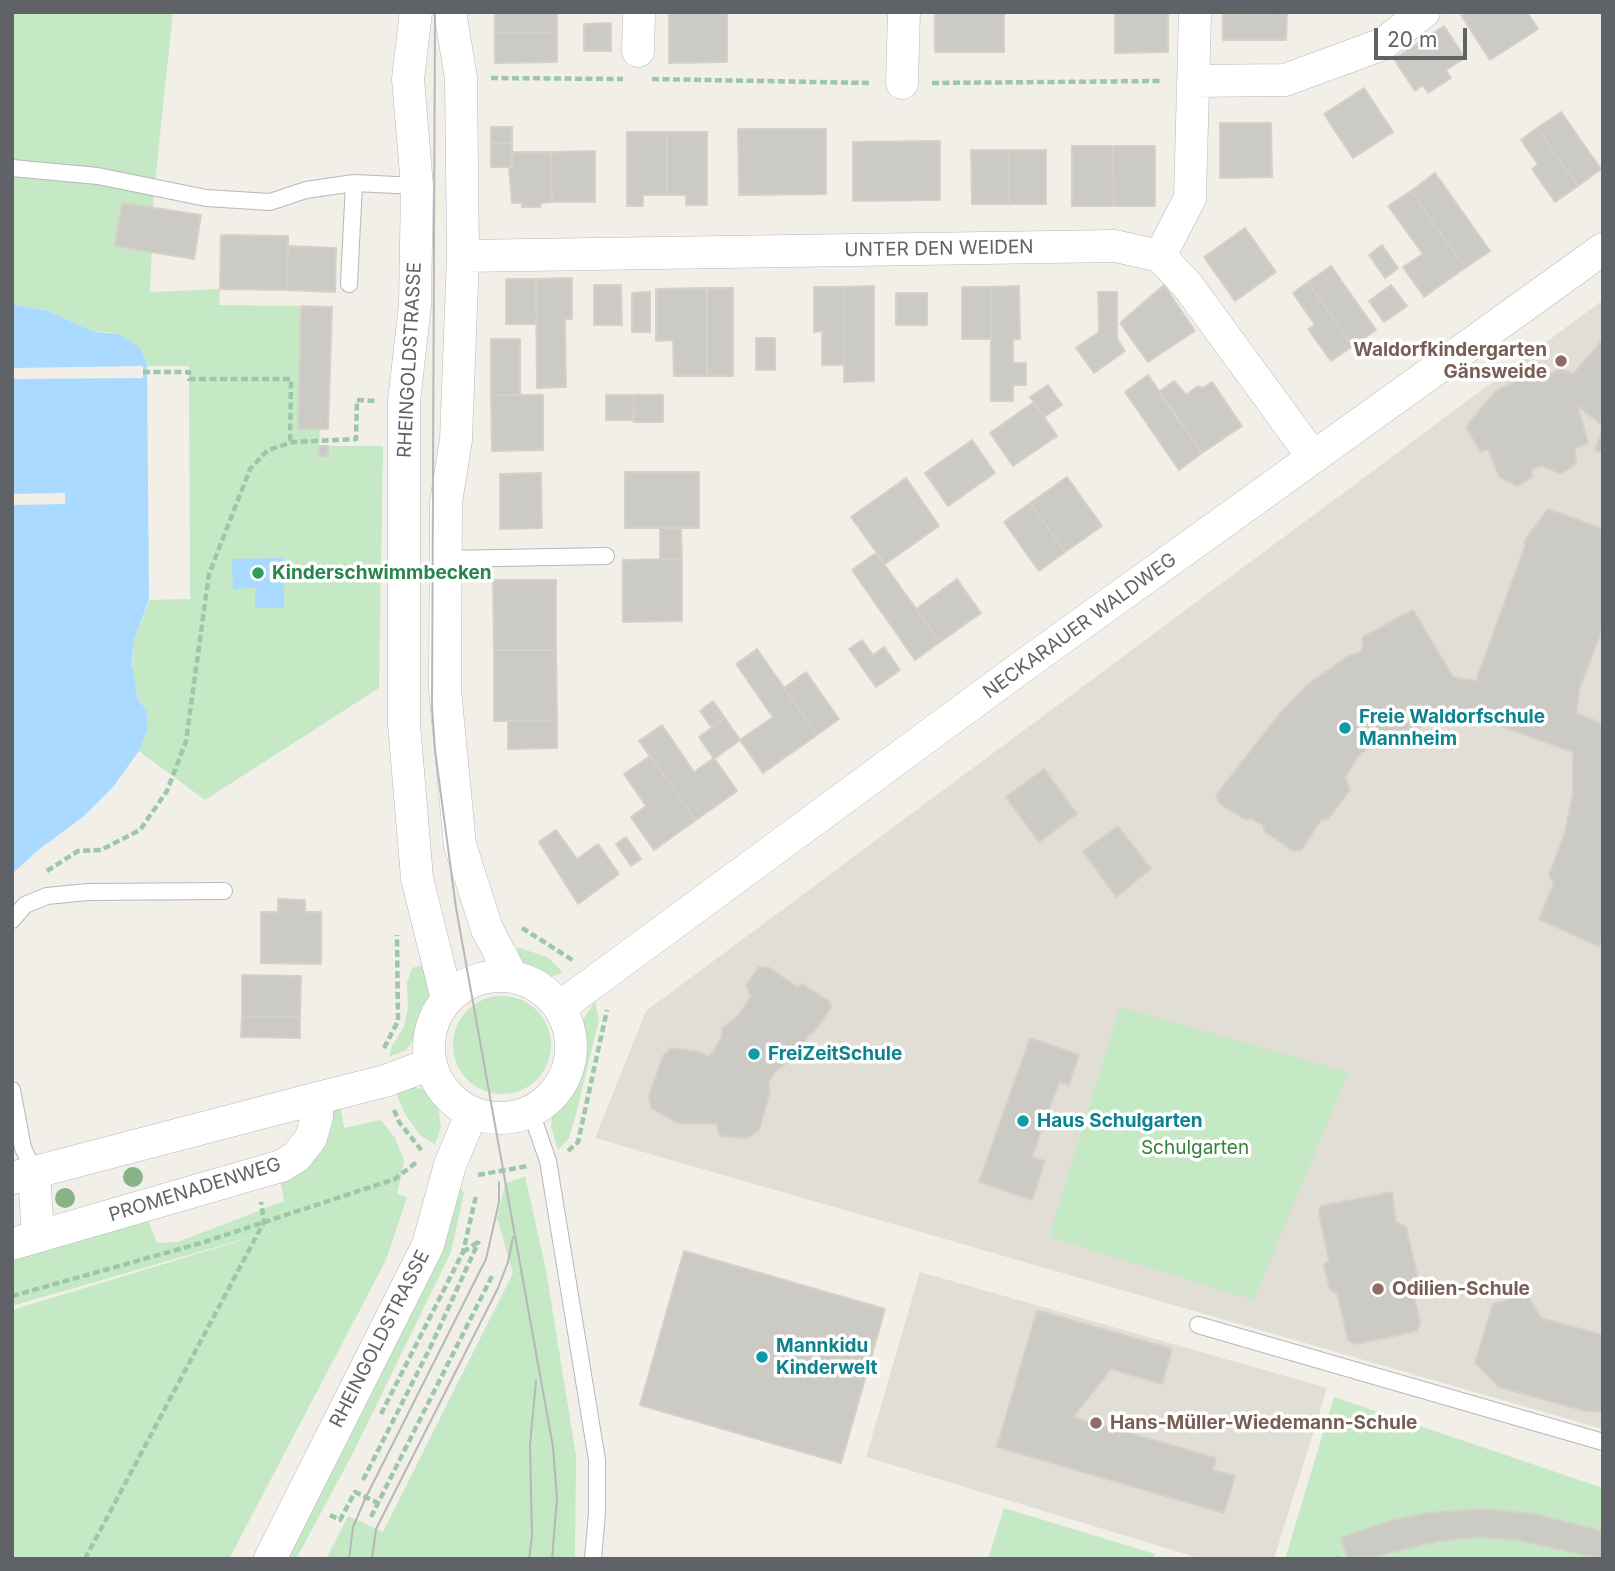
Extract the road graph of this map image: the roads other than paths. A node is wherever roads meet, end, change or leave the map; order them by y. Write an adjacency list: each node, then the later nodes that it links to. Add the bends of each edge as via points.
1 (416, 12): 12 (street, RHEINGOLDSTRASSE, via 409,50 408,100)
2 (450, 12): 14 (street, via 461,78)
3 (639, 12): 7 (street)
4 (904, 12): 9 (street)
5 (1195, 12): 8 (street)
6 (1424, 12): 8 (street, via 1383,44 1285,80)
7 (638, 51)
8 (1194, 81): 15 (street, via 1189,198)
9 (902, 83)
10 (12, 168): 11 (lane, via 98,176 206,198 270,202 306,190)
11 (354, 183): 12 (lane); 16 (lane)
12 (417, 186): 23 (street, RHEINGOLDSTRASSE, via 415,305 404,401 404,724 417,878)
13 (1603, 249): 17 (street, NECKARAUER WALDWEG)
14 (463, 256): 15 (street, UNTER DEN WEIDEN, via 1115,246); 19 (street, via 458,414 446,502)
15 (1160, 256): 17 (street, via 1188,286)
16 (349, 284)
17 (1313, 457): 24 (street, NECKARAUER WALDWEG)
18 (606, 556): 19 (lane)
19 (446, 559): 22 (street, via 445,690 460,845 487,929)
20 (224, 891): 21 (lane, via 47,896 25,905)
21 (12, 920)
22 (512, 976): 23 (street, via 483,977); 24 (street, via 539,986)
23 (447, 999): 25 (street, via 431,1030)
24 (560, 1007): 29 (street, via 572,1040 571,1057 558,1089)
25 (431, 1063): 27 (street); 28 (street, via 446,1093)
26 (12, 1090): 30 (lane)
27 (318, 1098): 30 (street); 31 (street, PROMENADENWEG, via 310,1138 296,1157 281,1166)
28 (472, 1112): 29 (street, via 507,1118); 34 (street, RHEINGOLDSTRASSE, via 438,1160 428,1245)
29 (531, 1112): 35 (lane, via 548,1161 597,1460)
30 (23, 1175): 31 (street, PROMENADENWEG)
31 (25, 1240)
32 (1198, 1325): 33 (lane)
33 (1603, 1442)
34 (270, 1559)
35 (593, 1559)

